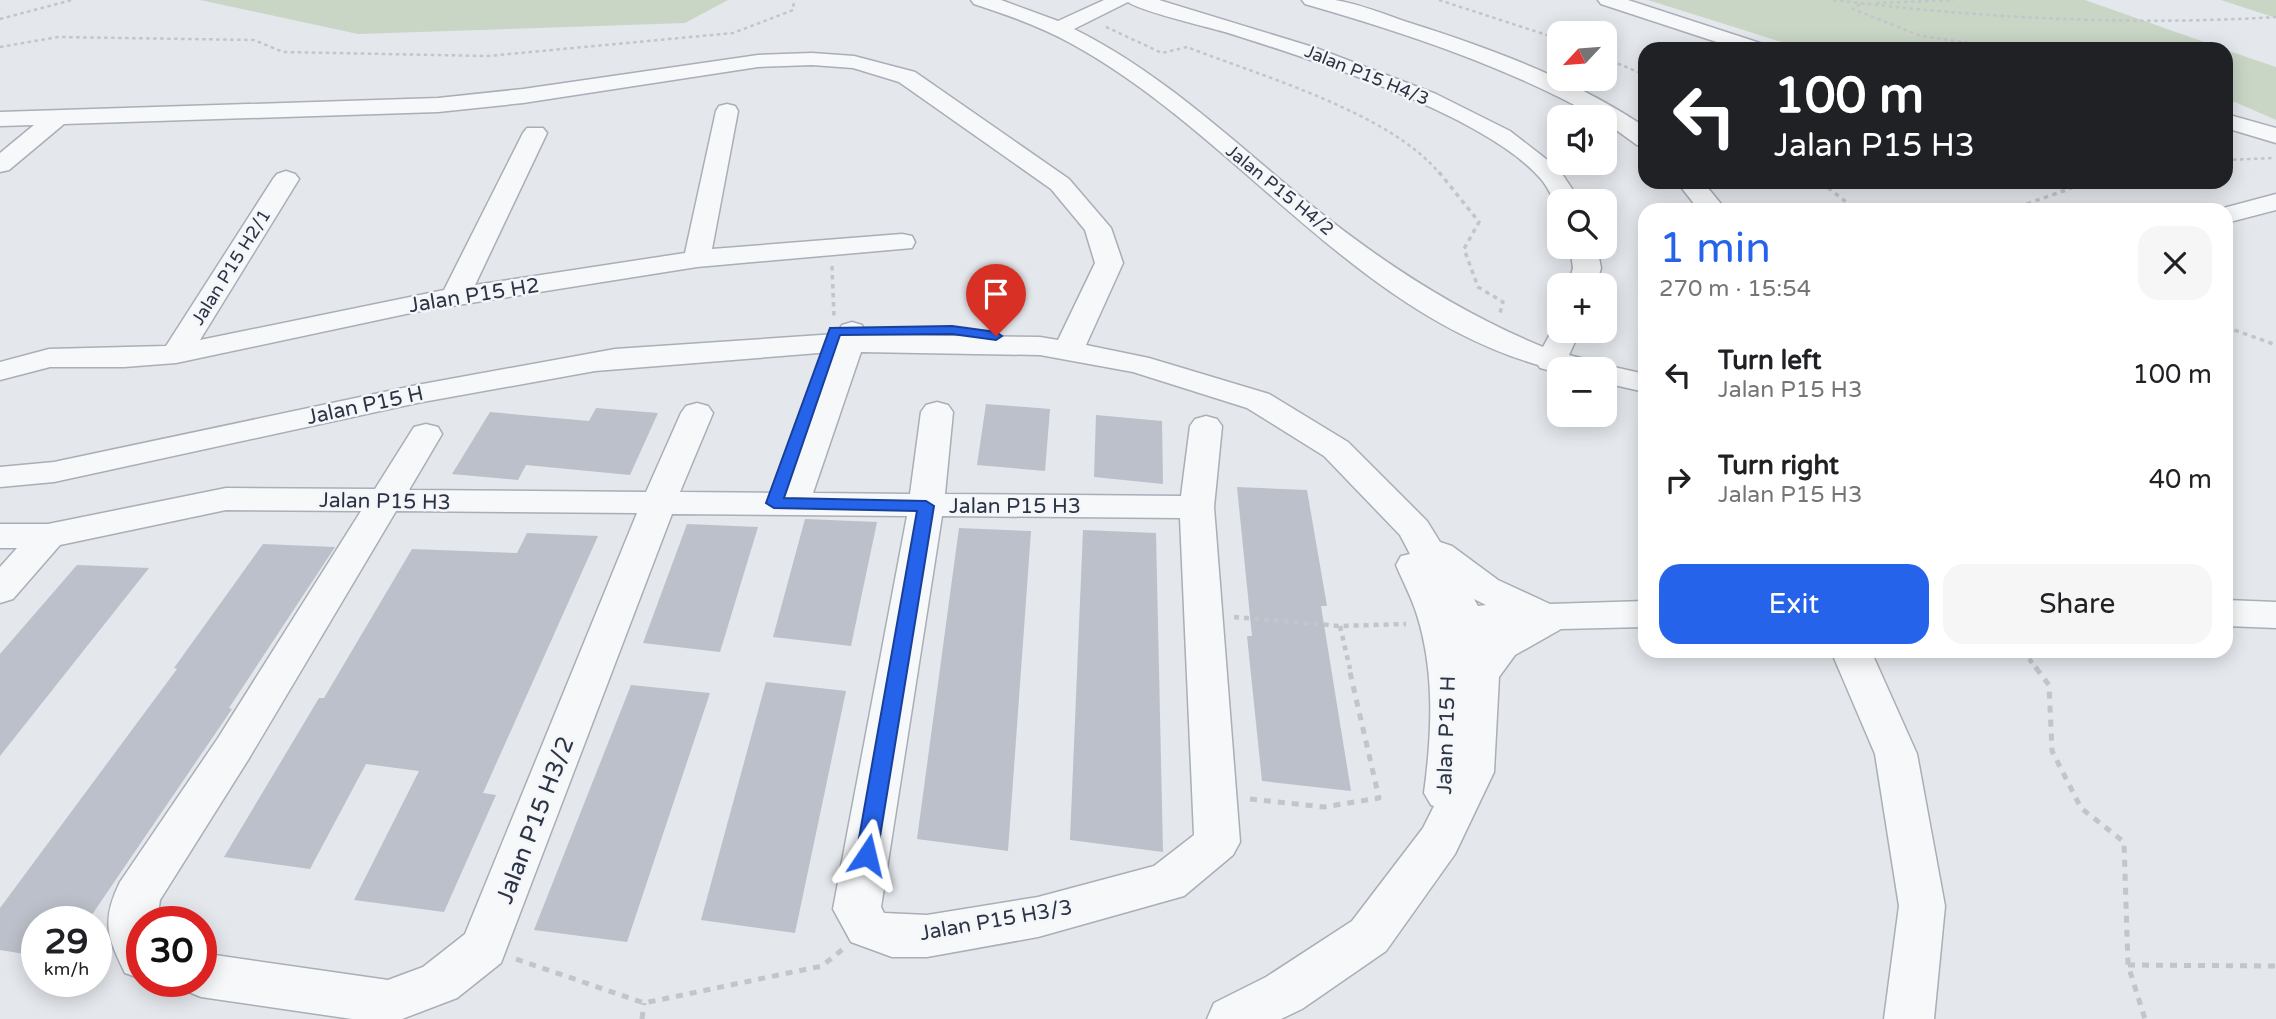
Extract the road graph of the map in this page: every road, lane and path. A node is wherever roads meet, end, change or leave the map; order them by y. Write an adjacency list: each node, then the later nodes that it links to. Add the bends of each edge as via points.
1 (72, 0): 14 (path)
2 (794, 0): 19 (path, via 793,10 733,33 488,56 283,52 254,40 58,37)
3 (981, 0): 15 (street, Jalan P15 H4/2, via 1023,11)
4 (1120, 0): 12 (street)
5 (1137, 0): 33 (street, Jalan P15 H4/3, via 1272,38 1440,104 1504,136 1551,176)
6 (1312, 0): 27 (street, via 1397,24 1539,77)
7 (1439, 0): 16 (path)
8 (1608, 0): 17 (street)
9 (1833, 0): 11 (path)
10 (1954, 0): 11 (path)
11 (1859, 4): 13 (path, via 2097,20); 18 (path, via 1853,9 1921,36)
12 (1084, 17): 15 (street); 48 (path, via 1162,53 1187,47 1357,113 1425,155 1479,222 1464,249 1478,287 1503,302)
13 (2276, 18)
14 (0, 19)
15 (1059, 28): 48 (street, Jalan P15 H4/2, via 1105,52 1159,92 1392,281 1462,325)
16 (1547, 35)
17 (1737, 42)
18 (1963, 42)
19 (0, 47)
20 (1617, 63): 21 (path)
21 (1638, 72)
22 (727, 111): 44 (street)
23 (57, 118): 24 (street); 31 (street); 52 (street, via 438,105 758,61 854,62 907,77 1060,184 1098,228 1109,263)
24 (0, 119)
25 (2233, 123): 28 (street)
26 (536, 133): 45 (street)
27 (1638, 134)
28 (2276, 136)
29 (2276, 158): 30 (path)
30 (2233, 160)
31 (0, 165)
32 (286, 179): 53 (street, Jalan P15 H2/1)
33 (1559, 189)
34 (1696, 189): 38 (street)
35 (1830, 189): 39 (path)
36 (2068, 189): 40 (path)
37 (2276, 202): 41 (street)
38 (1707, 203)
39 (1847, 203)
40 (2030, 203)
41 (2233, 213)
42 (902, 242): 43 (street, Jalan P15 H2)
43 (832, 248): 44 (street, Jalan P15 H2); 47 (path)
44 (697, 259): 45 (street, Jalan P15 H2)
45 (455, 296): 53 (street, Jalan P15 H2)
46 (2233, 330): 50 (path)
47 (842, 337): 49 (street, Jalan P15 H); 51 (street, Jalan P15 H); 52 (street, Jalan P15 H, via 952,330); 57 (street, Jalan P15 H, via 716,338); 60 (street)
48 (1492, 337): 56 (street, Jalan P15 H4/2)
49 (917, 344): 52 (street, Jalan P15 H); 60 (street)
50 (2276, 345)
51 (776, 347): 57 (street, Jalan P15 H); 60 (street, via 803,353)
52 (1054, 348): 76 (street, Jalan P15 H, via 1138,364 1258,401 1336,449)
53 (176, 354): 54 (street, Jalan P15 H2)
54 (49, 358): 55 (street, Jalan P15 H2, via 24,354); 58 (street, Jalan P15 H2)
55 (0, 359)
56 (1547, 361)
57 (591, 362): 66 (street, Jalan P15 H)
58 (0, 371)
59 (1617, 377): 61 (street)
60 (829, 379): 70 (street)
61 (1638, 381)
62 (697, 412): 71 (street, Jalan P15 H3/2)
63 (937, 412): 72 (street)
64 (1206, 426): 73 (street, Jalan P15 H3/3)
65 (426, 434): 69 (street)
66 (141, 454): 67 (street, Jalan P15 H); 68 (street, Jalan P15 H, via 54,472)
67 (0, 464)
68 (0, 477)
69 (385, 502): 71 (street, Jalan P15 H3); 75 (street, Jalan P15 H3, via 226,499); 89 (street, via 233,750 136,896)
70 (783, 503): 71 (street, Jalan P15 H3); 72 (street, Jalan P15 H3)
71 (658, 504): 91 (street, Jalan P15 H3/2)
72 (926, 506): 73 (street, Jalan P15 H3); 90 (street, via 857,909)
73 (1197, 507): 79 (street, Jalan P15 H3/3)
74 (0, 536): 75 (street, Jalan P15 H3)
75 (48, 536): 77 (street)
76 (1414, 547): 82 (street, via 1499,597); 83 (street, via 1451,608)
77 (0, 590)
78 (2233, 613): 81 (street)
79 (1203, 614): 84 (path); 88 (street, Jalan P15 H3/3)
80 (1638, 614): 82 (street)
81 (2276, 615)
82 (1551, 616): 83 (street); 87 (street)
83 (1453, 621): 84 (path); 87 (street, Jalan P15 H)
84 (1340, 626): 88 (path, via 1380,798 1324,807)
85 (1854, 658): 98 (street, via 1896,754 1922,906)
86 (2028, 658): 92 (path, via 2049,685 2052,751 2081,808 2124,842)
87 (1464, 673): 97 (street, Jalan P15 H, via 1473,772 1439,841 1369,936 1284,993)
88 (1214, 796): 90 (street, Jalan P15 H3/3, via 1217,842 1168,883 1038,917 927,936 892,936)
89 (135, 906)
90 (868, 928): 95 (path, via 822,966)
91 (485, 948): 94 (street, via 440,983 388,1002); 95 (path)
92 (2127, 965): 93 (path); 99 (path)
93 (2276, 966)
94 (217, 977)
95 (644, 1003): 96 (path)
96 (642, 1019)
97 (1232, 1019)
98 (1909, 1019)
99 (2145, 1019)

